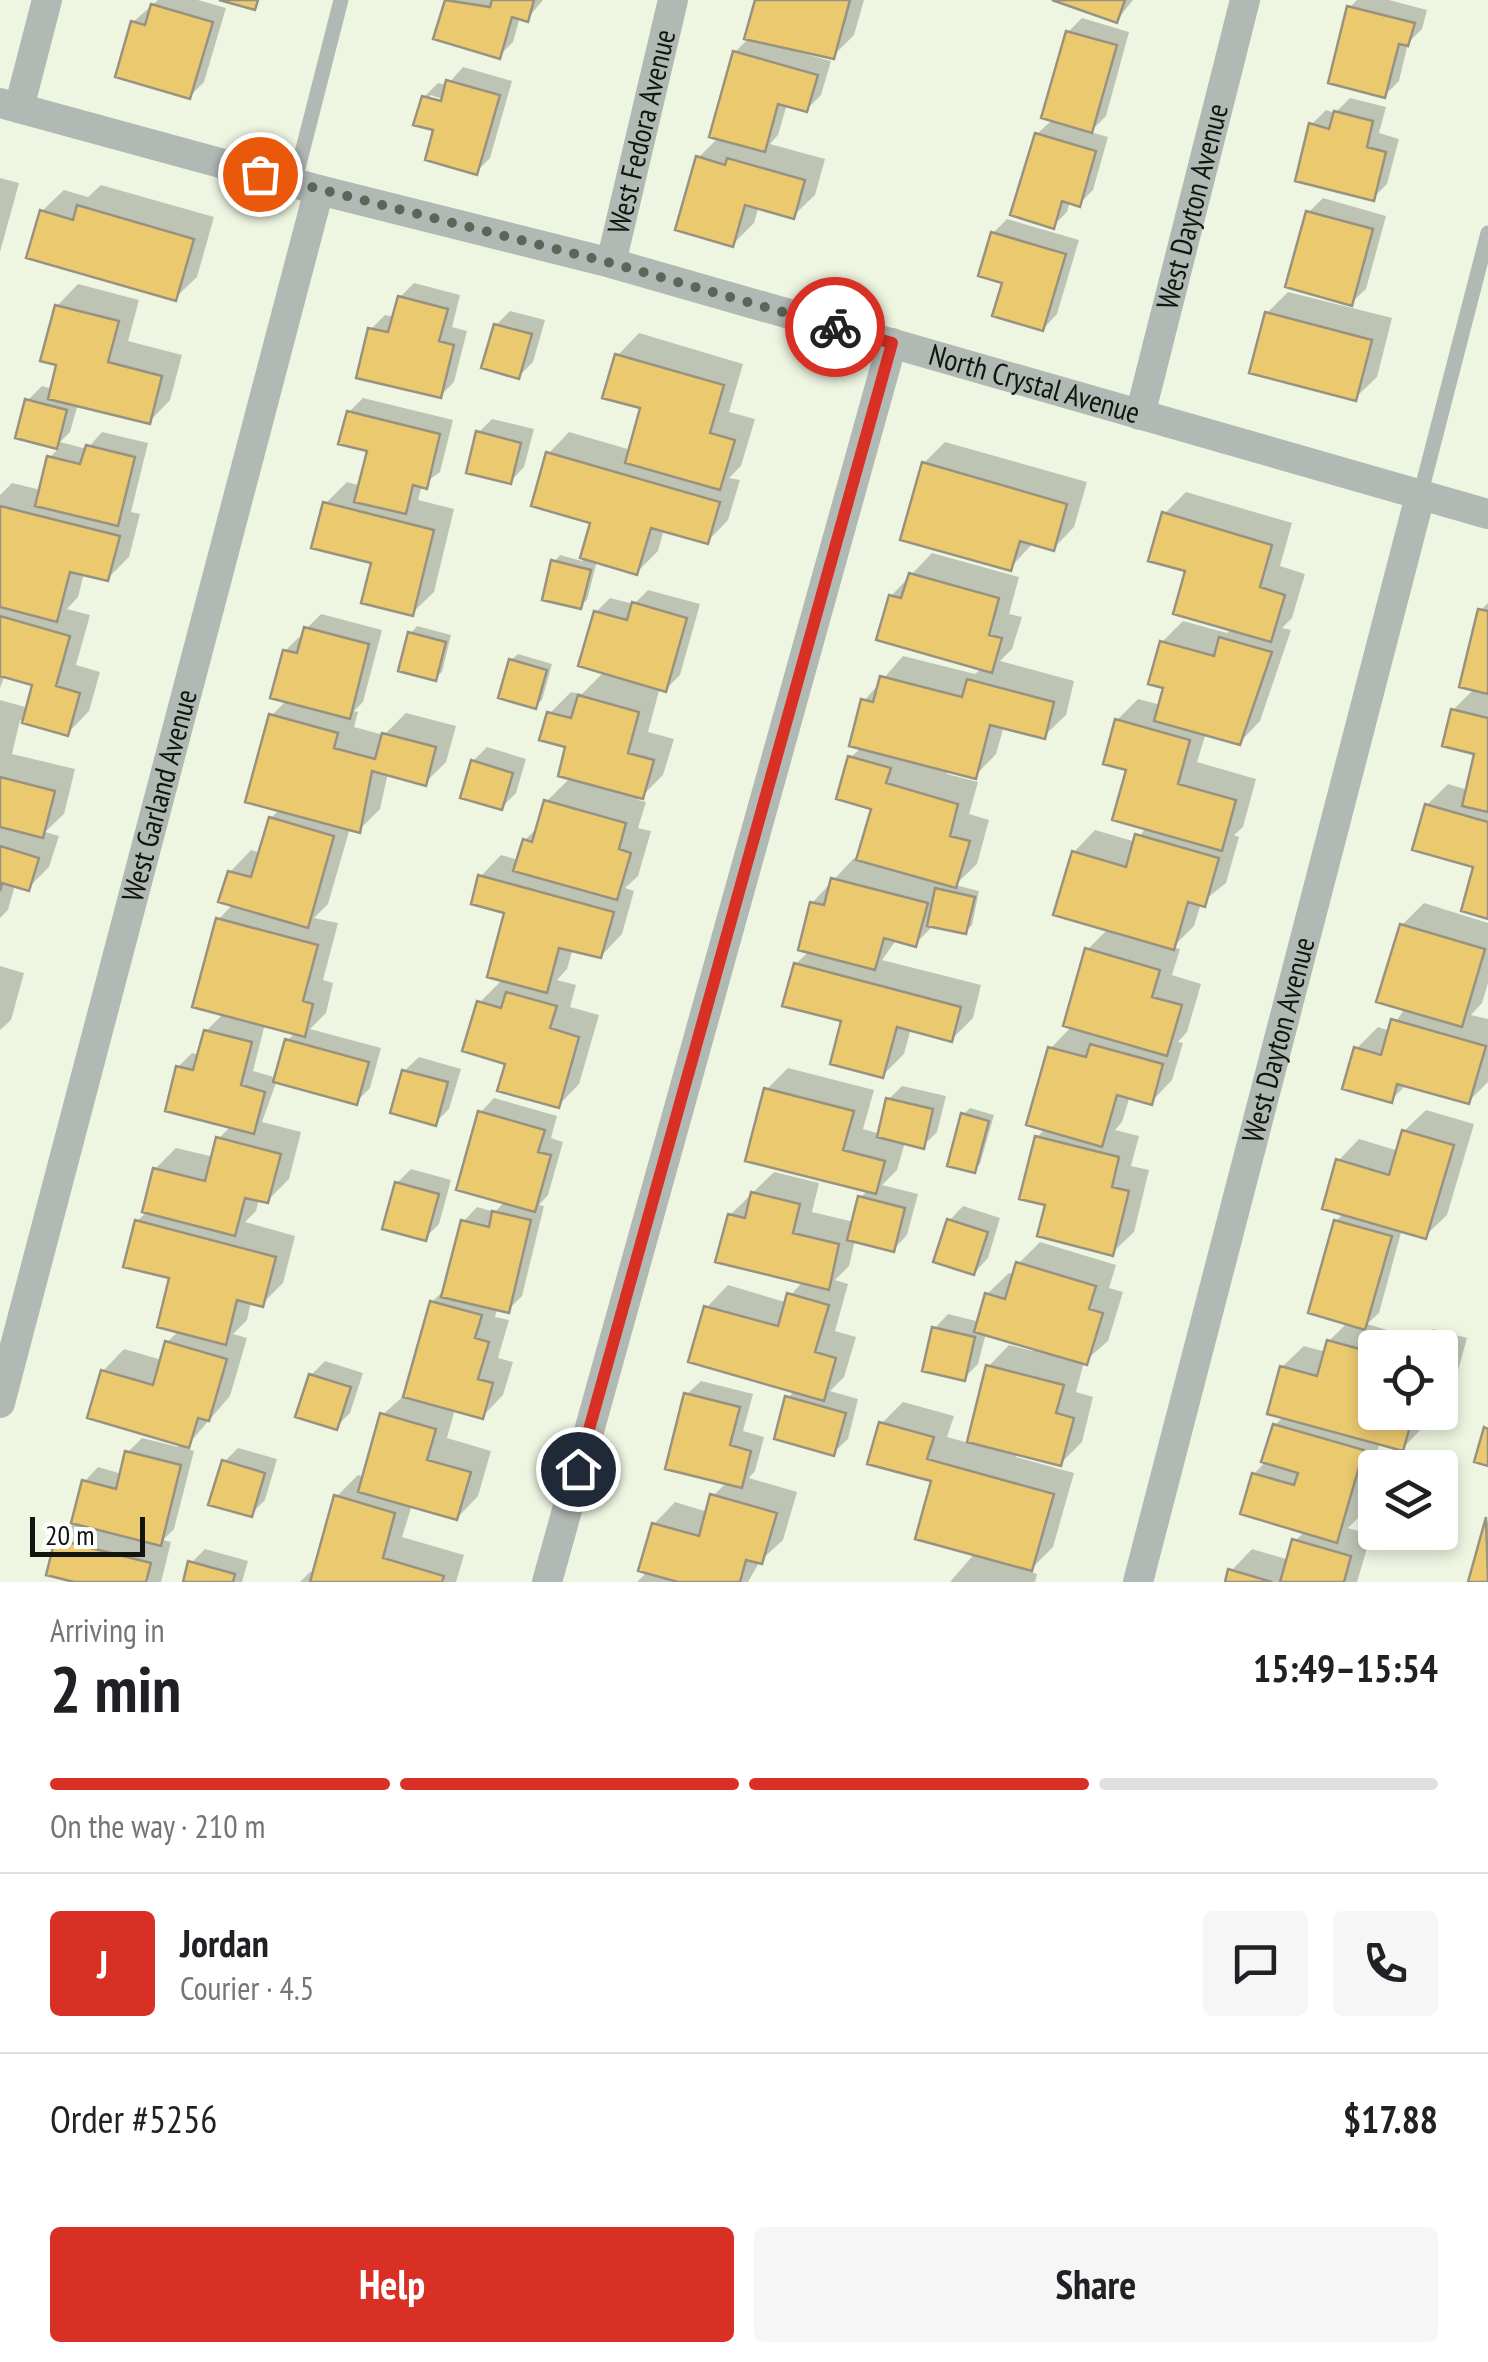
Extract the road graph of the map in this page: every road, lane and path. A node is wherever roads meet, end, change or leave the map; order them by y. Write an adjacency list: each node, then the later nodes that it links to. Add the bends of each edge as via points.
1 (47, 0): 5 (street)
2 (341, 0): 6 (lane)
3 (673, 0): 8 (street, West Fedora Avenue)
4 (1245, 0): 10 (street, West Dayton Avenue)
5 (9, 105): 6 (street, North Crystal Avenue)
6 (307, 187): 8 (street, North Crystal Avenue); 13 (street, West Garland Avenue)
7 (1488, 232): 11 (lane)
8 (611, 263): 9 (street, North Crystal Avenue)
9 (892, 343): 10 (street, North Crystal Avenue); 14 (street)
10 (1140, 415): 11 (street, North Crystal Avenue)
11 (1420, 496): 12 (street, North Crystal Avenue); 15 (street, West Dayton Avenue)
12 (1488, 514)
13 (0, 1403)
14 (546, 1582)
15 (1138, 1582)

